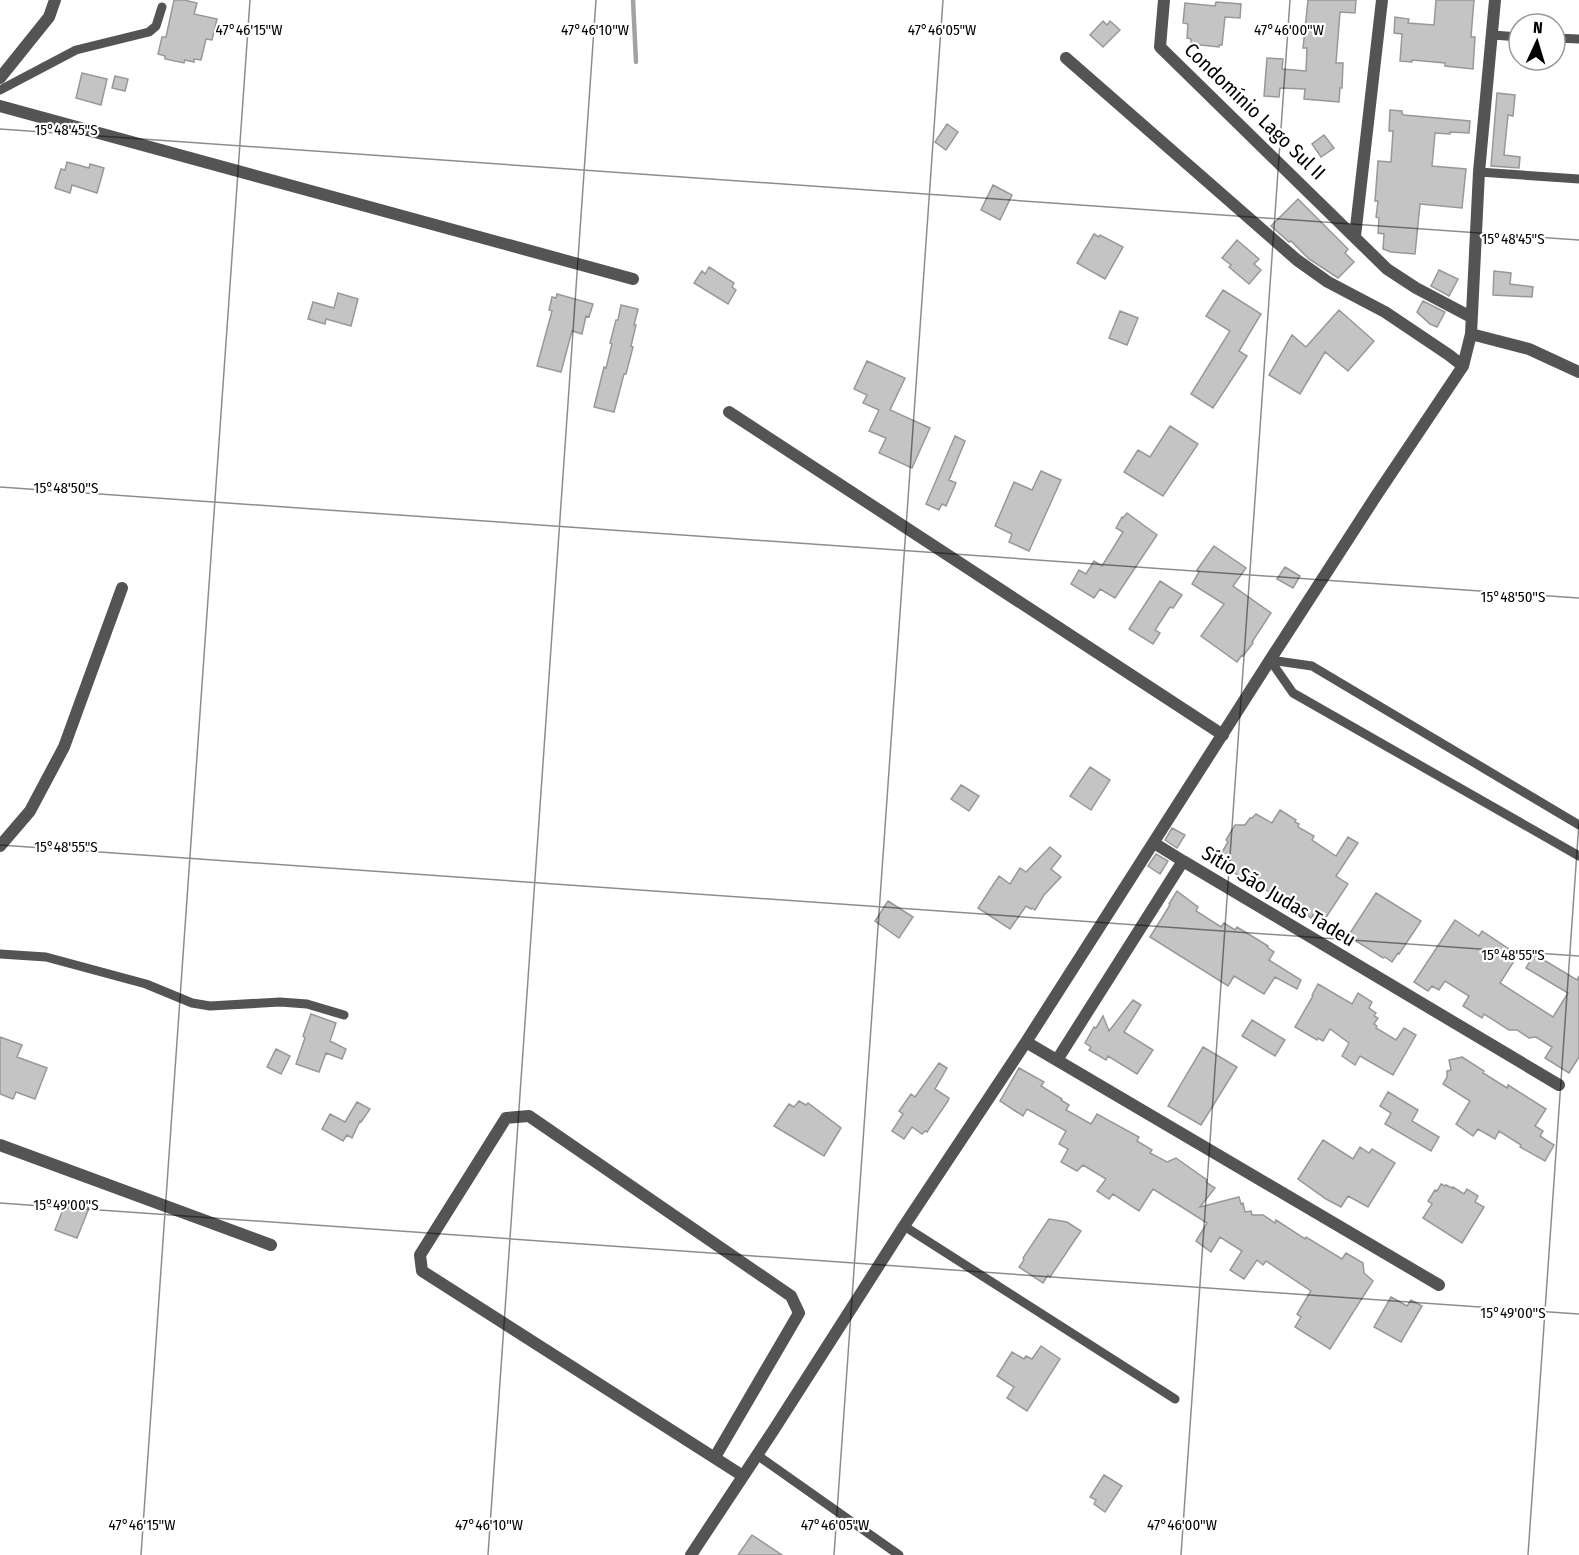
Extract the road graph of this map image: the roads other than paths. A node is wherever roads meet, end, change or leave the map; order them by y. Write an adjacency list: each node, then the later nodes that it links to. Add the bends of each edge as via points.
1 (55, 0): 9 (street, via 49,16)
2 (1164, 0): 14 (street, Condomínio Lago Sul II, via 1160,46)
3 (1382, 0): 14 (street)
4 (1496, 0): 6 (street)
5 (162, 7): 10 (lane, via 156,26 148,32 76,50)
6 (1493, 35): 7 (lane); 12 (street)
7 (1507, 36)
8 (1066, 58): 18 (street, via 1297,260 1328,282 1385,312)
9 (0, 78)
10 (0, 90)
11 (0, 106): 15 (street)
12 (1479, 172): 13 (lane); 16 (street)
13 (1579, 179)
14 (1355, 236): 16 (street, Condomínio Lago Sul II, via 1401,280)
15 (633, 279)
16 (1471, 316): 17 (street)
17 (1471, 334): 18 (street); 19 (street, via 1529,350)
18 (1463, 366): 22 (street)
19 (1579, 372)
20 (729, 412): 23 (street)
21 (122, 588): 26 (street, via 64,747 30,811)
22 (1270, 660): 23 (street); 24 (lane, via 1312,666); 27 (lane, via 1293,693)
23 (1223, 735): 25 (street)
24 (1579, 824)
25 (1154, 843): 28 (street); 31 (street)
26 (0, 846)
27 (1579, 856)
28 (1183, 861): 32 (street, Sítio São Judas Tadeu); 33 (street, Sítio São Judas Tadeu)
29 (0, 954): 30 (lane, via 46,957 146,984 192,1003 210,1006 289,1002)
30 (344, 1015)
31 (1026, 1042): 32 (street); 35 (street)
32 (1057, 1060): 37 (street)
33 (1559, 1085)
34 (0, 1145): 36 (street)
35 (904, 1226): 38 (lane); 39 (street)
36 (271, 1245)
37 (1439, 1285)
38 (1175, 1399)
39 (757, 1455): 41 (street); 43 (lane)
40 (715, 1457): 40 (street, via 422,1271 420,1255 506,1118 529,1116 792,1296 799,1313); 41 (street)
41 (743, 1476): 42 (street)
42 (691, 1555)
43 (899, 1555)

